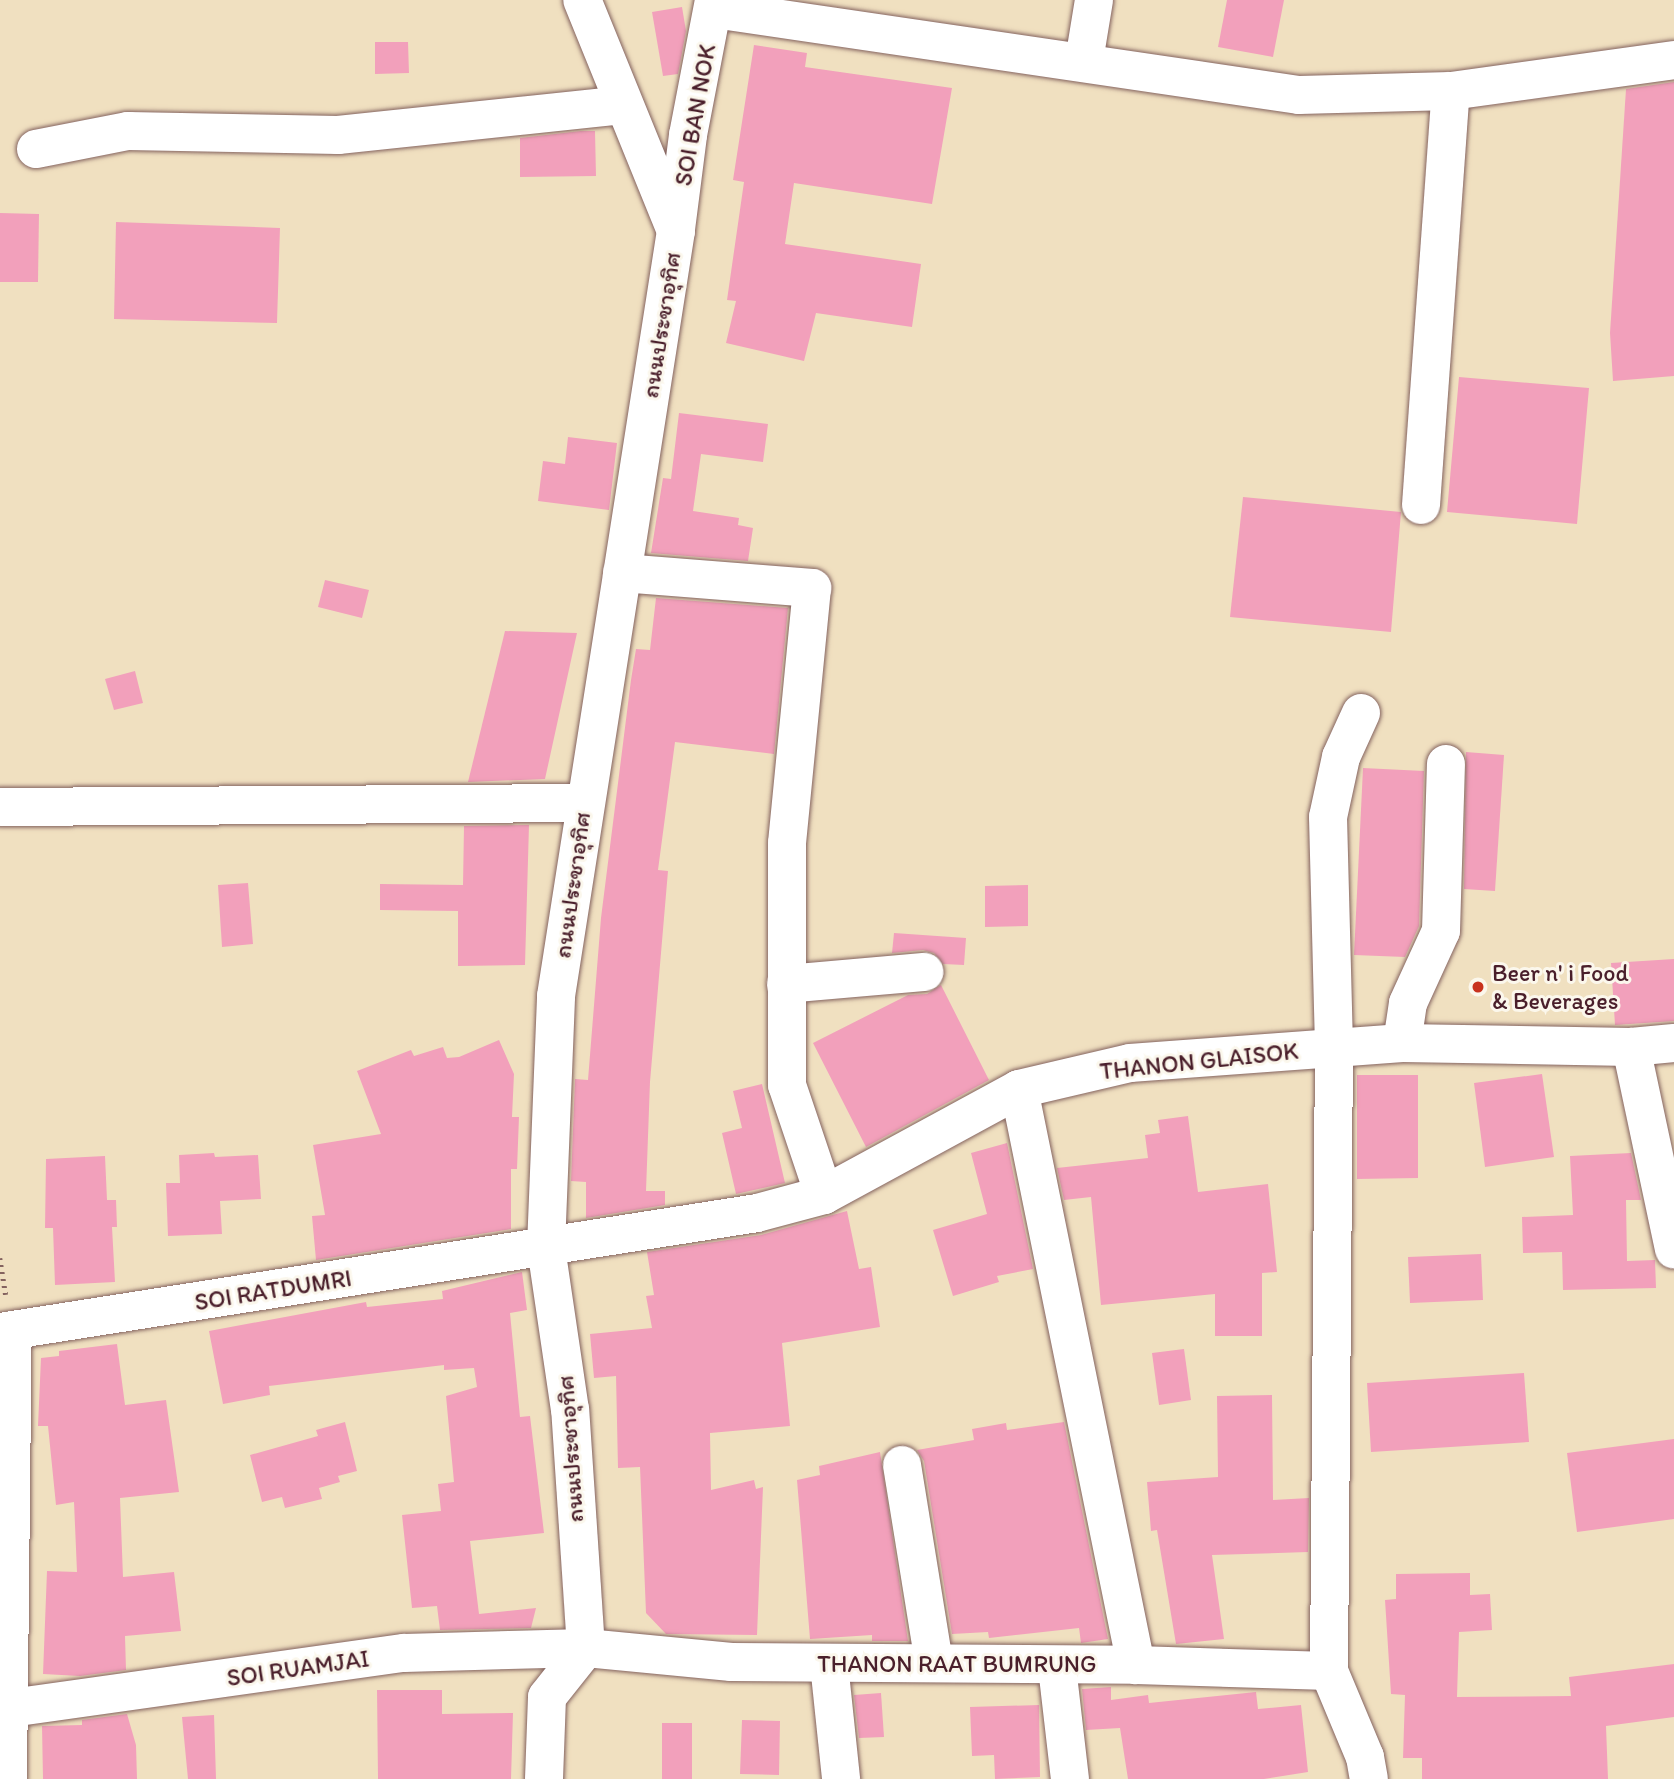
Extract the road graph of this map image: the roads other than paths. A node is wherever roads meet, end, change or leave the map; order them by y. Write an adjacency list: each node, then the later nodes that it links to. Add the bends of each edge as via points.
1 (582, 0): 7 (street, ถนนประชาอุทิศ)
2 (1094, 0): 5 (street)
3 (714, 4): 5 (street); 9 (street, SOI BAN NOK, via 688,135)
4 (1674, 60): 6 (street)
5 (1084, 61): 6 (street, via 1298,95)
6 (1451, 91): 10 (street)
7 (622, 105): 8 (street, via 338,135 128,131); 9 (street, ถนนประชาอุทิศ)
8 (36, 149)
9 (676, 231): 11 (street, ถนนประชาอุทิศ)
10 (1421, 505)
11 (622, 573): 14 (street, ถนนประชาอุทิศ); 17 (street, via 812,588 787,843)
12 (1361, 713): 20 (street, via 1341,757 1328,817)
13 (1446, 764): 18 (street, via 1441,931 1430,964 1408,1003)
14 (583, 803): 15 (street); 24 (street, ถนนประชาอุทิศ, via 556,996)
15 (0, 807)
16 (924, 972): 17 (street)
17 (786, 984): 23 (street, via 788,1086)
18 (1402, 1043): 20 (street, THANON GLAISOK); 21 (street, THANON GLAISOK)
19 (1674, 1044): 21 (street, THANON GLAISOK)
20 (1334, 1047): 22 (street, THANON GLAISOK, via 1130,1063); 33 (street)
21 (1631, 1047): 25 (street)
22 (1019, 1089): 23 (street, THANON GLAISOK); 31 (street)
23 (824, 1195): 24 (street, THANON GLAISOK, via 757,1213)
24 (547, 1247): 26 (street, SOI RATDUMRI); 28 (street, ถนนประชาอุทิศ, via 570,1410)
25 (1674, 1249)
26 (6, 1331): 34 (street)
27 (902, 1465): 29 (street)
28 (586, 1648): 30 (street, THANON RAAT BUMRUNG, via 731,1662); 34 (street, SOI RUAMJAI, via 404,1653); 36 (street, via 547,1696)
29 (934, 1662): 30 (street, THANON RAAT BUMRUNG); 32 (street, THANON RAAT BUMRUNG)
30 (829, 1664): 37 (street)
31 (1136, 1665): 32 (street, THANON RAAT BUMRUNG); 33 (street, THANON RAAT BUMRUNG)
32 (1056, 1667): 38 (street)
33 (1329, 1671): 39 (street, via 1365,1757)
34 (11, 1708): 35 (street)
35 (8, 1779)
36 (544, 1779)
37 (841, 1779)
38 (1070, 1779)
39 (1369, 1779)

